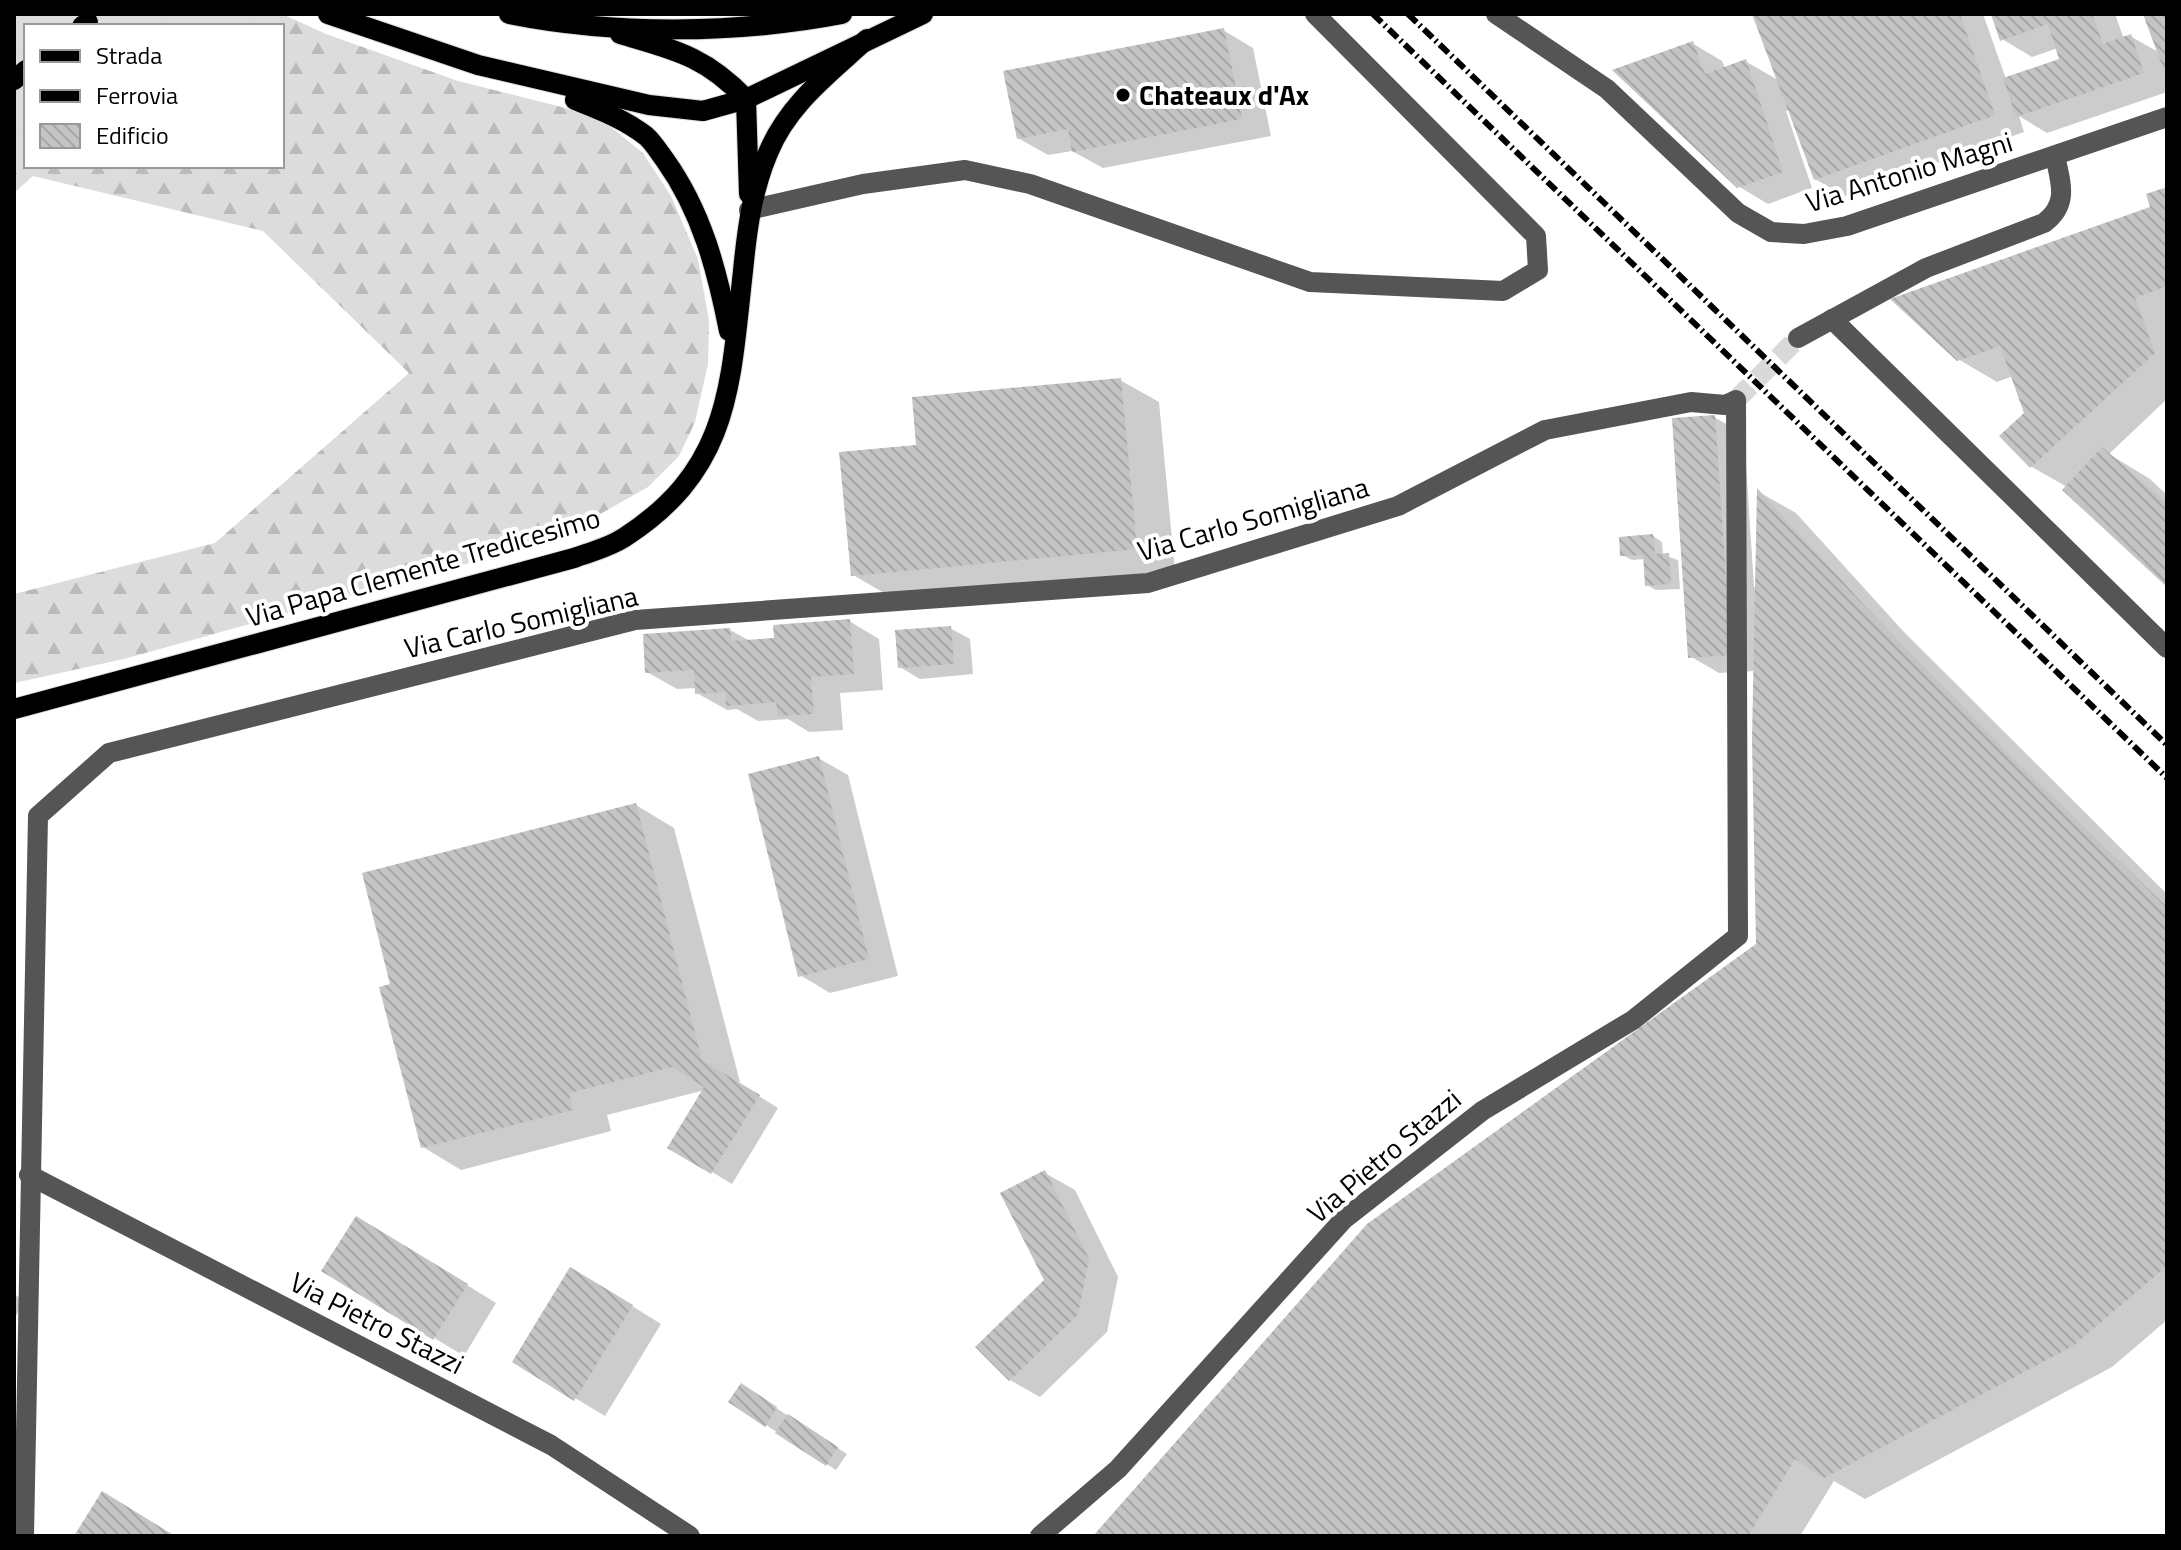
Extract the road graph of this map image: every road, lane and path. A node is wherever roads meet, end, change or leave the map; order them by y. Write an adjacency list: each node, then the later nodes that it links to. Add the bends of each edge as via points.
1 (328, 14): 9 (main road)
2 (509, 14): 7 (main road)
3 (842, 14): 7 (main road, via 737,25)
4 (923, 14): 8 (main road)
5 (1315, 14): 13 (street, via 1536,236 1538,270 1503,291 1310,282 1030,184 965,170 863,184)
6 (1496, 14): 12 (street, Via Antonio Magni, via 1607,89 1738,213 1771,232 1804,234 1847,226)
7 (600, 28): 10 (main road, via 699,59)
8 (867, 39): 10 (main road); 13 (main road, via 791,110 768,153)
9 (478, 65): 10 (main road, via 649,105 703,111); 16 (main road, via 612,114 649,138 699,220 721,282)
10 (746, 99): 13 (main road)
11 (2167, 117): 12 (street, Via Antonio Magni)
12 (2055, 156): 14 (street, via 2063,192 2059,210 2044,223 1926,268)
13 (749, 210): 16 (main road)
14 (1832, 319): 15 (street); 17 (street)
15 (1798, 338)
16 (732, 347): 18 (main road, Via Papa Clemente Tredicesimo, via 729,388 717,434 694,475 623,539 574,558)
17 (2167, 648)
18 (14, 709)
19 (1738, 936): 20 (street, Via Carlo Somigliana, via 1736,400 1725,405 1691,402 1545,430 1398,506 1148,583 635,620 109,753 38,816); 23 (street, Via Pietro Stazzi, via 1633,1020 1482,1111 1344,1219 1118,1469)
20 (29, 1175): 21 (street, Via Carlo Somigliana); 22 (street, Via Pietro Stazzi, via 551,1445)
21 (24, 1536)
22 (690, 1536)
23 (1040, 1536)

